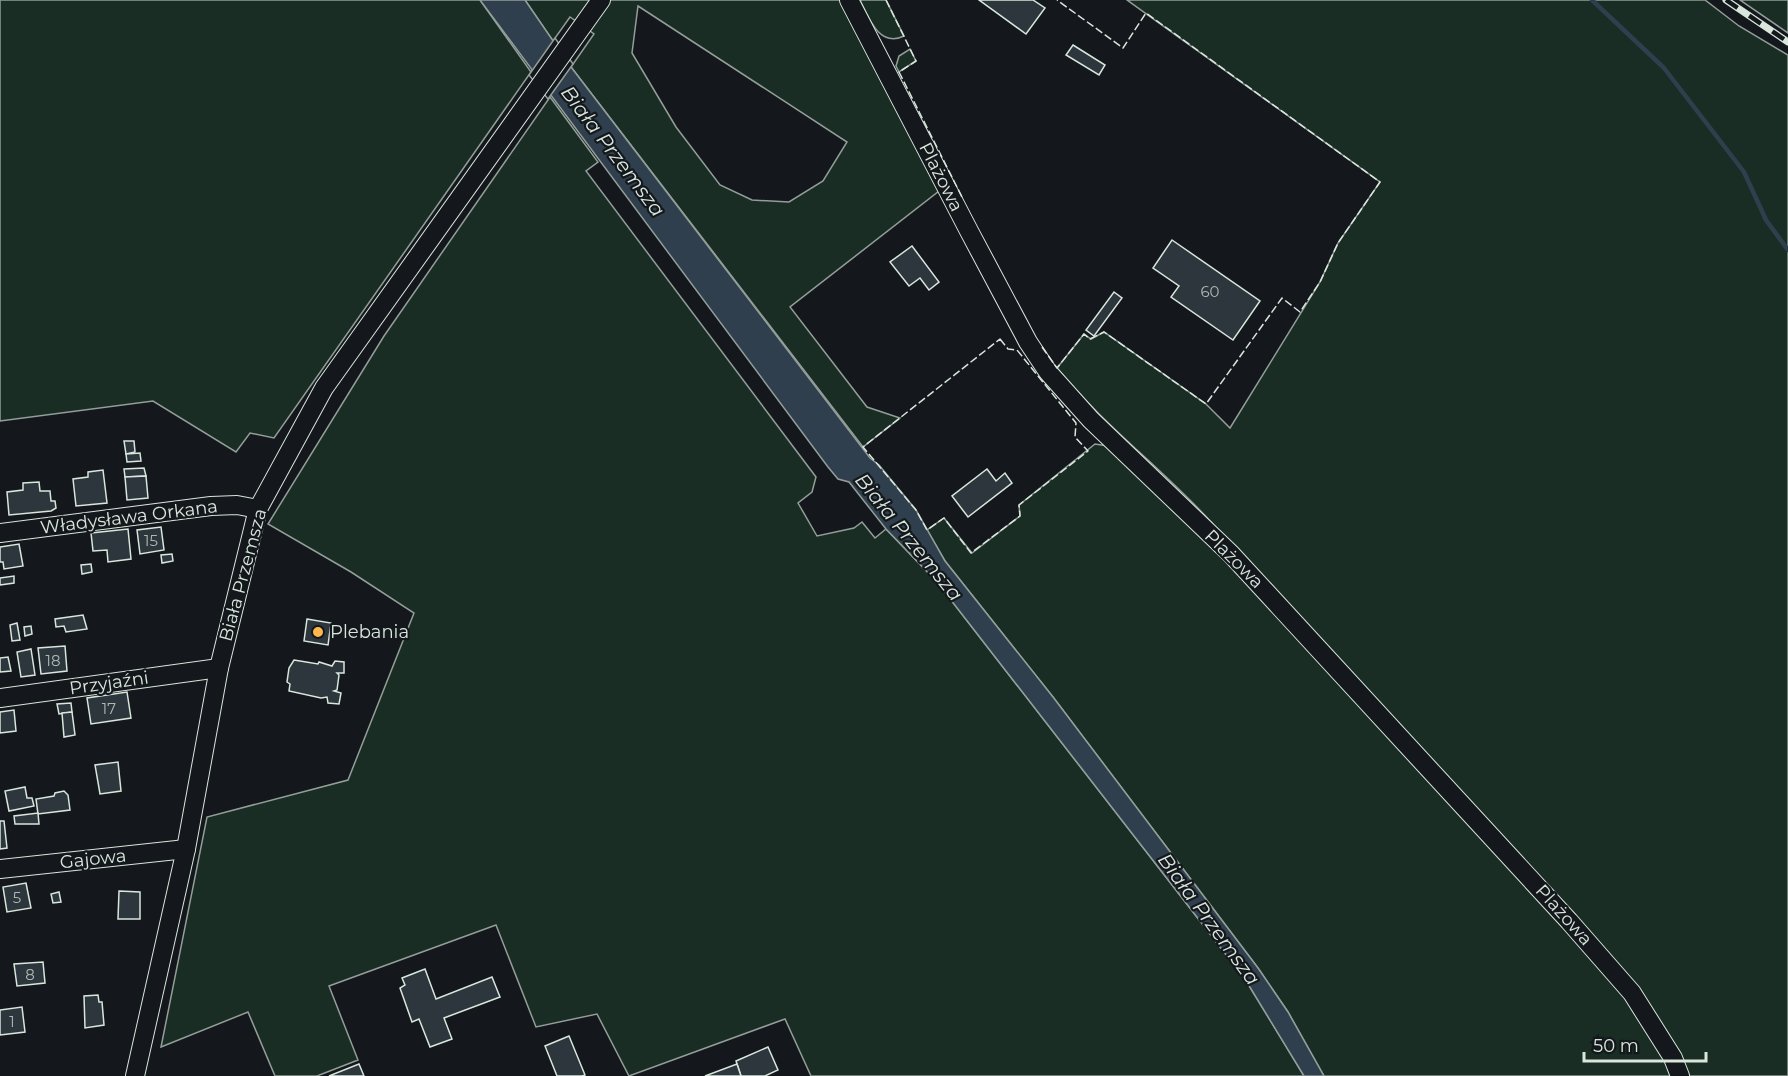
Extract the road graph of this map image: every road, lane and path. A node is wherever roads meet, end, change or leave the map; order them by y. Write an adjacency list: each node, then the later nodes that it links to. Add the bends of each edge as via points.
1 (601, 0): 3 (street, Biała Przemsza, via 324,388)
2 (849, 0): 10 (street, Plażowa, via 1028,342 1048,372 1091,420 1231,554 1569,921 1632,993)
3 (258, 509): 4 (street, Władysława Orkana, via 211,506); 5 (street, Biała Przemsza)
4 (0, 533)
5 (219, 668): 6 (street, Przyjaźni); 7 (street, Biała Przemsza)
6 (0, 698)
7 (186, 849): 8 (street, Gajowa); 9 (street, Biała Przemsza)
8 (0, 869)
9 (135, 1076)
10 (1680, 1076)

